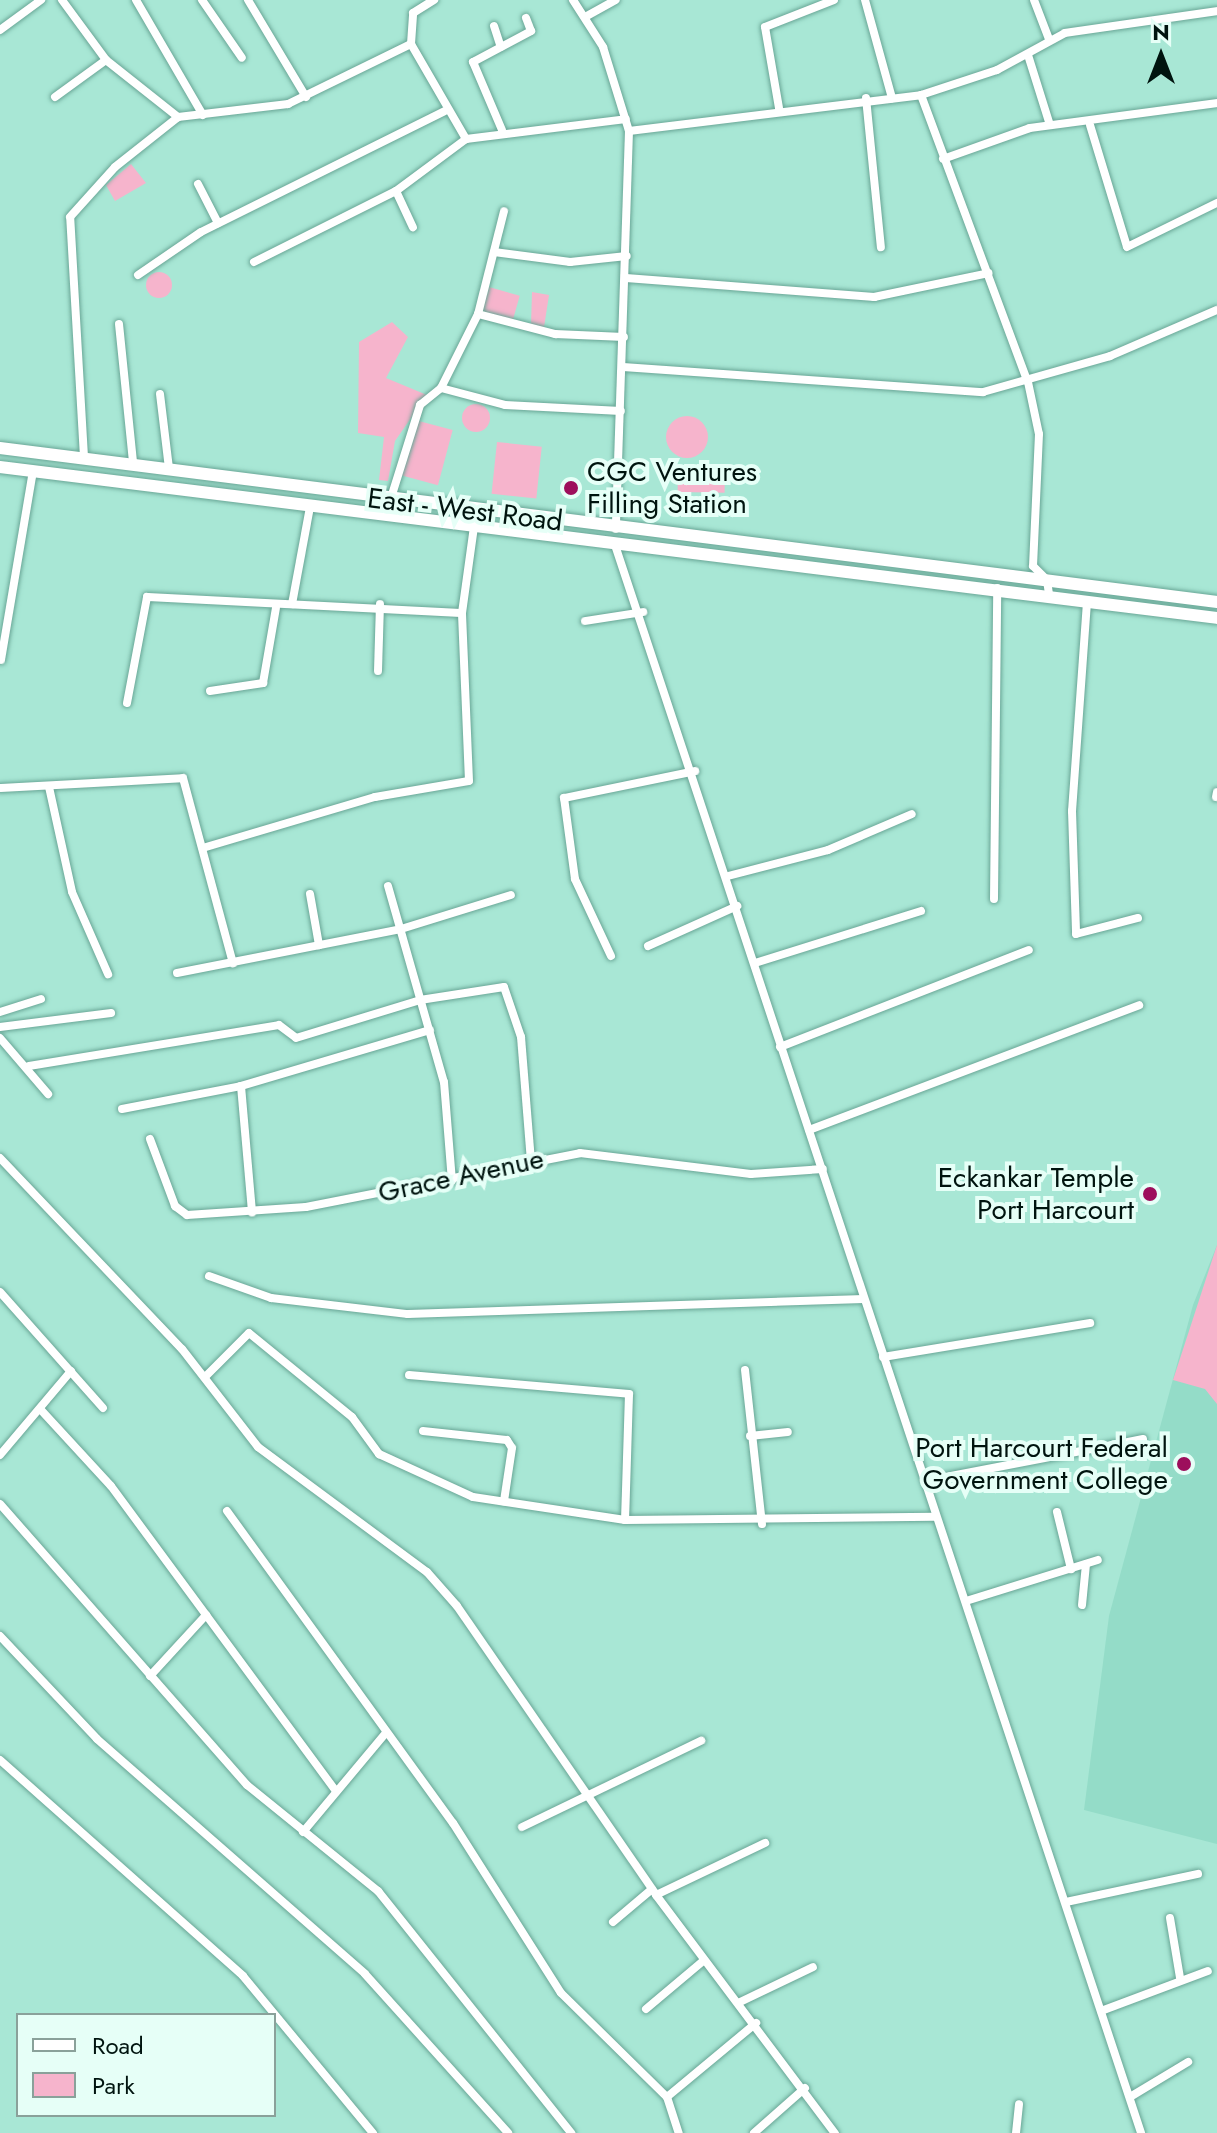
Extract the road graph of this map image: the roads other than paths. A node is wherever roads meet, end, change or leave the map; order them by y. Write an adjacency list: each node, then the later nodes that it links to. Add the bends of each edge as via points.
1 (41, 0): 16 (street)
2 (62, 0): 22 (street)
3 (136, 0): 31 (street)
4 (202, 0): 21 (street)
5 (248, 0): 25 (street)
6 (434, 0): 18 (street, via 413,13)
7 (573, 0): 13 (street)
8 (616, 0): 13 (street)
9 (834, 0): 29 (street, via 765,27)
10 (865, 0): 27 (street)
11 (1034, 0): 17 (street)
12 (1217, 11): 17 (street, via 1095,24)
13 (585, 17): 33 (street)
14 (526, 18): 19 (street, via 531,31)
15 (494, 26): 19 (street)
16 (0, 30)
17 (1049, 39): 20 (street)
18 (411, 44): 25 (street); 30 (street)
19 (501, 47): 36 (street, via 473,62)
20 (1028, 55): 23 (street); 34 (street)
21 (242, 58)
22 (106, 60): 24 (street); 32 (street)
23 (921, 95): 27 (street); 39 (street)
24 (55, 97)
25 (306, 97): 31 (street)
26 (866, 98): 27 (street); 29 (street); 46 (street)
27 (892, 98)
28 (1217, 103): 35 (street)
29 (779, 108): 37 (street)
30 (445, 111): 38 (street); 44 (street)
31 (203, 115): 32 (street)
32 (178, 117): 63 (street, via 115,167 70,217)
33 (626, 119): 36 (street); 37 (street)
34 (1050, 125): 35 (street); 39 (street)
35 (1090, 125): 42 (street, via 1127,247)
36 (502, 130): 38 (street)
37 (629, 131): 48 (street)
38 (466, 139): 41 (street)
39 (943, 159): 50 (street)
40 (198, 184): 44 (street)
41 (396, 191): 45 (street); 49 (street)
42 (1217, 203)
43 (504, 211): 47 (street)
44 (218, 223): 51 (street)
45 (413, 227)
46 (881, 247)
47 (494, 252): 48 (street, via 570,262); 54 (street)
48 (627, 256): 52 (street)
49 (254, 262)
50 (989, 273): 52 (street, via 874,297); 58 (street)
51 (138, 275)
52 (626, 278): 56 (street)
53 (1217, 310): 58 (street)
54 (478, 314): 56 (street, via 555,334); 59 (street)
55 (119, 324): 64 (street)
56 (624, 337): 57 (street)
57 (623, 367): 58 (street, via 983,392); 61 (street)
58 (1028, 382): 72 (street, via 1039,434 1033,566)
59 (441, 388): 61 (street, via 505,405); 68 (street, via 427,395 410,426)
60 (160, 394): 66 (street)
61 (621, 411): 71 (street)
62 (0, 448): 63 (main road, East - West Road)
63 (84, 457): 64 (main road, East - West Road)
64 (133, 463): 66 (main road, East - West Road)
65 (0, 467): 67 (main road, East - West Road)
66 (169, 468): 68 (main road, East - West Road)
67 (33, 471): 69 (main road, East - West Road); 84 (street)
68 (390, 501): 71 (main road, East - West Road)
69 (310, 507): 70 (main road, East - West Road); 77 (street)
70 (474, 526): 71 (main road, East - West Road); 81 (street)
71 (615, 536): 72 (main road, East - West Road); 73 (main road, East - West Road); 80 (street)
72 (1047, 580): 74 (street); 76 (main road, East - West Road)
73 (997, 588): 74 (main road, East - West Road); 97 (street)
74 (1049, 595): 75 (main road, East - West Road)
75 (1087, 602): 82 (main road, East - West Road); 100 (street, via 1072,811 1076,934)
76 (1217, 602)
77 (292, 604): 78 (street); 79 (street)
78 (380, 604): 81 (street); 85 (street)
79 (276, 608): 86 (street, via 263,683); 87 (street, via 147,597)
80 (643, 612): 83 (street); 88 (street)
81 (462, 613): 92 (street, via 469,781 375,797)
82 (1217, 618)
83 (585, 621)
84 (1, 660)
85 (378, 671)
86 (210, 691)
87 (127, 703)
88 (695, 771): 93 (street); 105 (street, via 564,798 575,879)
89 (49, 787): 90 (street); 92 (street, via 179,776); 109 (street, via 72,892)
90 (0, 788)
91 (912, 814): 93 (street, via 828,850)
92 (206, 847): 106 (street)
93 (728, 876): 98 (street)
94 (388, 886): 101 (street)
95 (310, 894): 102 (street)
96 (511, 895): 101 (street)
97 (994, 899)
98 (737, 906): 103 (street); 107 (street)
99 (921, 911): 107 (street)
100 (1138, 918)
101 (401, 929): 102 (street); 111 (street)
102 (319, 945): 106 (street)
103 (648, 946)
104 (1029, 950): 118 (street)
105 (611, 956)
106 (233, 963): 108 (street)
107 (755, 963): 118 (street)
108 (177, 973)
109 (108, 974)
110 (41, 999): 113 (street)
111 (420, 1000): 116 (street); 119 (street, via 296,1038 271,1026); 126 (street, via 508,990 521,1037)
112 (1139, 1005): 123 (street)
113 (0, 1012)
114 (111, 1013): 115 (street)
115 (0, 1027)
116 (430, 1030): 120 (street); 128 (street, via 444,1082)
117 (0, 1038): 119 (street)
118 (780, 1047): 123 (street)
119 (29, 1066): 121 (street)
120 (241, 1086): 122 (street); 129 (street)
121 (48, 1094)
122 (122, 1109)
123 (809, 1130): 127 (street)
124 (150, 1139): 129 (street, Grace Avenue, via 182,1213)
125 (0, 1158): 138 (street)
126 (531, 1162): 127 (street, Grace Avenue, via 580,1153 751,1174); 128 (street, Grace Avenue)
127 (823, 1169): 132 (street)
128 (452, 1181): 129 (street, Grace Avenue)
129 (252, 1213)
130 (209, 1276): 132 (street, via 271,1298 408,1314)
131 (0, 1292): 136 (street)
132 (864, 1299): 134 (street)
133 (1090, 1323): 134 (street)
134 (883, 1357): 146 (street)
135 (745, 1370): 143 (street)
136 (71, 1371): 139 (street); 140 (street)
137 (409, 1375): 152 (street, via 629,1394)
138 (205, 1377): 147 (street, via 249,1333 352,1417 394,1465 425,1481); 166 (street, via 283,1470 427,1572)
139 (103, 1408)
140 (41, 1410): 145 (street); 159 (street, via 111,1486)
141 (423, 1431): 147 (street, via 507,1440 512,1448)
142 (788, 1432): 143 (street)
143 (750, 1436): 153 (street)
144 (1143, 1439): 146 (street)
145 (0, 1455)
146 (925, 1481): 151 (street)
147 (504, 1501): 152 (street)
148 (0, 1504): 161 (street)
149 (227, 1511): 162 (street)
150 (1057, 1512): 156 (street)
151 (935, 1517): 153 (street); 157 (street)
152 (625, 1520): 153 (street)
153 (762, 1524)
154 (1098, 1560): 155 (street)
155 (1086, 1564): 156 (street); 158 (street)
156 (1071, 1569): 157 (street)
157 (966, 1601): 172 (street)
158 (1082, 1605)
159 (206, 1615): 161 (street); 165 (street)
160 (0, 1636): 191 (street, via 97,1739 355,1964)
161 (150, 1676): 168 (street, via 247,1785)
162 (385, 1734): 165 (street); 187 (street, via 453,1823 561,1993)
163 (701, 1741): 166 (street)
164 (0, 1760): 182 (street, via 243,1976)
165 (335, 1790): 168 (street)
166 (587, 1794): 167 (street); 171 (street)
167 (522, 1827)
168 (303, 1832): 192 (street, via 378,1891)
169 (765, 1843): 171 (street)
170 (1198, 1874): 172 (street)
171 (654, 1892): 174 (street); 175 (street)
172 (1066, 1902): 181 (street)
173 (1170, 1918): 178 (street)
174 (613, 1922)
175 (703, 1961): 179 (street); 180 (street)
176 (813, 1967): 179 (street)
177 (1208, 1971): 178 (street)
178 (1180, 1978): 181 (street)
179 (738, 2003): 184 (street)
180 (646, 2009)
181 (1101, 2011): 188 (street)
182 (274, 2013)
183 (276, 2016): 190 (street)
184 (756, 2023): 186 (street); 187 (street)
185 (1188, 2062): 188 (street)
186 (805, 2088): 194 (street); 195 (street)
187 (667, 2097): 193 (street)
188 (1130, 2097): 197 (street)
189 (1019, 2104): 196 (street)
190 (373, 2133)
191 (508, 2133)
192 (571, 2133)
193 (679, 2133)
194 (754, 2133)
195 (835, 2133)
196 (1016, 2133)
197 (1141, 2133)

